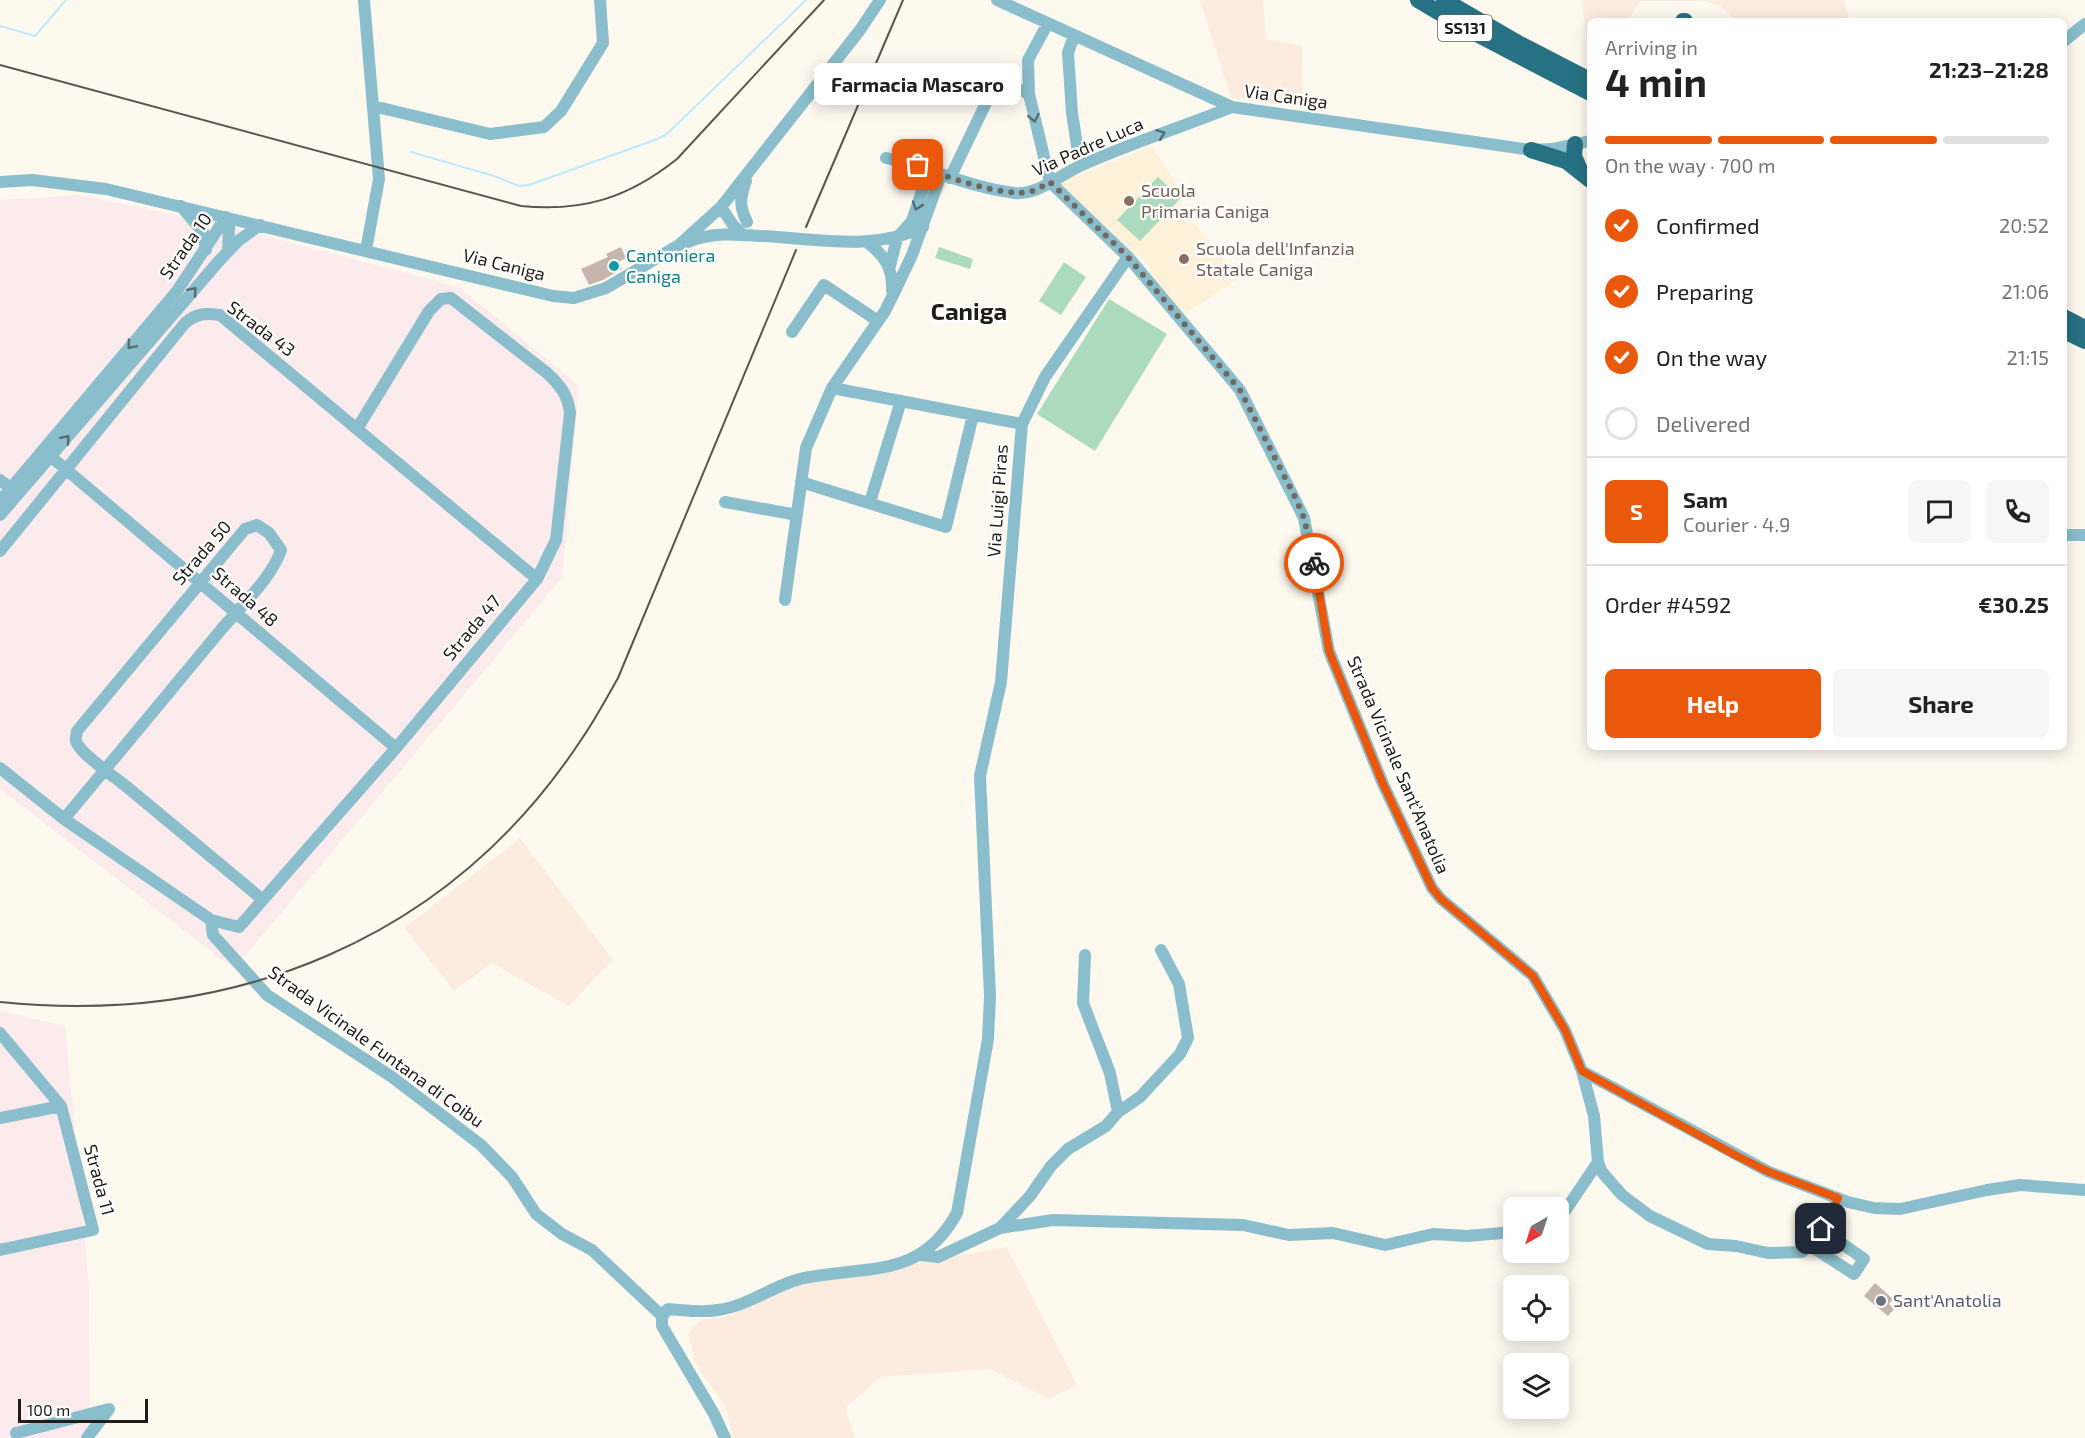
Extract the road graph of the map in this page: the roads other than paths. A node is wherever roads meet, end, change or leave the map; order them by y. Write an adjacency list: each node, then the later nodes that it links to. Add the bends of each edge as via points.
1 (364, 0): 15 (street)
2 (600, 0): 15 (street, via 603,43 561,111 544,127 490,134)
3 (880, 0): 21 (street, Via Caniga)
4 (997, 0): 7 (street, Via Caniga)
5 (1418, 0): 11 (highway, SS131)
6 (1444, 0): 11 (highway, SS131)
7 (1048, 23): 9 (street, Via Caniga); 14 (street, via 1028,60)
8 (2085, 24): 10 (street)
9 (1074, 35): 16 (street, Via Caniga); 20 (street, via 1068,52)
10 (2067, 39)
11 (1516, 48): 12 (highway, SS131); 13 (highway, SS131)
12 (1586, 76)
13 (1587, 91)
14 (1029, 94): 23 (street, via 997,80); 25 (street, one-way to 25)
15 (373, 106): 38 (street, via 379,179)
16 (1232, 107): 18 (street, Via Caniga); 20 (street, Via Padre Luca, one-way to 16)
17 (1582, 143): 18 (street, Via Caniga); 22 (highway, via 1574,156)
18 (1531, 150): 22 (highway, via 1566,161)
19 (886, 158): 23 (street, Via Padre Luca)
20 (1080, 165): 25 (street, Via Padre Luca)
21 (751, 168): 27 (street, Via Caniga); 29 (street, via 740,196)
22 (1587, 173)
23 (940, 175): 25 (street, Via Padre Luca, via 1016,193 1029,192); 31 (street); 34 (street, one-way to 34)
24 (0, 182): 26 (street, Via Caniga, via 32,180 106,189)
25 (1050, 182): 40 (street, Strada Vicinale Sant'Anatolia)
26 (181, 206): 28 (street, Via Caniga); 37 (street, via 203,232)
27 (721, 207): 29 (street); 32 (street); 36 (street, Via Caniga)
28 (226, 217): 30 (street, Via Caniga); 37 (street, Strada 10); 39 (street, Strada 10)
29 (747, 222): 33 (street)
30 (260, 225): 38 (street, Via Caniga); 39 (street)
31 (923, 227): 34 (street); 41 (street)
32 (742, 234): 33 (street); 36 (street, via 702,236)
33 (764, 236): 35 (street)
34 (897, 238): 35 (street); 41 (street, via 902,241); 42 (street)
35 (867, 242): 42 (street)
36 (679, 245): 38 (street, Via Caniga, via 606,288 574,298)
37 (206, 250): 55 (street, Strada 10, one-way to 55)
38 (366, 250)
39 (228, 251): 55 (street, Strada 10, one-way to 39)
40 (1128, 257): 53 (street, Via Luigi Piras, via 1045,377); 81 (street, Strada Vicinale Sant'Anatolia, via 1240,390 1296,499 1310,541 1329,651 1383,784 1432,888 1533,976 1565,1030)
41 (908, 262): 43 (street)
42 (890, 266): 43 (street)
43 (892, 298): 45 (street)
44 (2067, 319): 46 (highway)
45 (878, 321): 47 (street, via 824,285); 50 (street)
46 (2085, 328)
47 (792, 332)
48 (2067, 332): 49 (highway)
49 (2085, 341)
50 (832, 388): 51 (street); 58 (street, via 806,448)
51 (901, 401): 52 (street); 62 (street)
52 (973, 415): 53 (street); 62 (street, via 946,527)
53 (1022, 424): 94 (street, Via Luigi Piras, via 1002,670 980,776 990,996 988,1039 957,1213 934,1246)
54 (357, 429): 56 (street, Strada 43, via 220,315 206,313 185,323); 68 (street, Strada 43); 68 (street, Strada 47, via 429,311 441,299 451,298 547,373 561,385 570,413 556,540)
55 (47, 453): 56 (street, Strada 48); 59 (street, Strada 10); 63 (street, Strada 10)
56 (68, 470): 67 (street, Strada 43); 69 (street, Strada 48)
57 (0, 480): 59 (street)
58 (801, 483): 62 (street); 64 (street)
59 (10, 488): 60 (street, Strada 10)
60 (0, 501)
61 (725, 502): 64 (street)
62 (870, 502)
63 (0, 515)
64 (797, 515): 70 (street)
65 (2067, 535): 66 (street)
66 (2085, 535)
67 (0, 551)
68 (537, 579): 72 (street, Strada 47)
69 (200, 581): 71 (street, Strada 48); 71 (street, Strada 50, via 245,529 257,525 269,533 281,550 277,563); 74 (street, Strada 50, via 77,731 80,748)
70 (785, 600)
71 (235, 612): 72 (street, Strada 48); 74 (street, Strada 50)
72 (396, 748): 77 (street, Strada 47, via 239,927)
73 (0, 768): 75 (street)
74 (105, 769): 75 (street, Strada 50); 76 (street, Strada 50)
75 (64, 819): 77 (street, Strada 47)
76 (257, 895)
77 (211, 920): 95 (street, Strada Vicinale Funtana di Coibu, via 213,935 267,995 392,1077 481,1145 512,1177 536,1214 592,1250)
78 (1161, 950): 83 (street, via 1179,984 1188,1038 1180,1054 1140,1097)
79 (1085, 955): 83 (street, via 1083,1003 1110,1073)
80 (0, 1033): 82 (street)
81 (1582, 1071): 85 (street, Strada Vicinale Sant'Anatolia, via 1594,1116); 87 (street, via 1769,1172)
82 (61, 1106): 84 (street); 93 (street, Strada 11, via 93,1230)
83 (1118, 1112): 89 (street, via 1106,1126 1068,1149)
84 (0, 1118)
85 (1598, 1162): 88 (street); 92 (street, Strada Vicinale Sant'Anatolia, via 1622,1195 1650,1216 1708,1244 1768,1253 1802,1252)
86 (2085, 1190): 87 (street, via 2020,1185 1900,1209 1874,1208)
87 (1838, 1198): 90 (street)
88 (1569, 1205)
89 (1000, 1228): 91 (street, via 1053,1220 1243,1225 1289,1235 1333,1233 1385,1245 1433,1234); 94 (street, via 938,1257)
90 (1821, 1229): 92 (street); 92 (street, via 1864,1259 1854,1274)
91 (1503, 1233)
92 (1809, 1245)
93 (0, 1250)
94 (920, 1255): 95 (street, via 864,1271 804,1278 718,1310 668,1309)
95 (662, 1316): 98 (street, via 670,1344)
96 (18, 1438): 97 (street, via 16,1433 109,1409)
97 (87, 1438)
98 (725, 1438)

